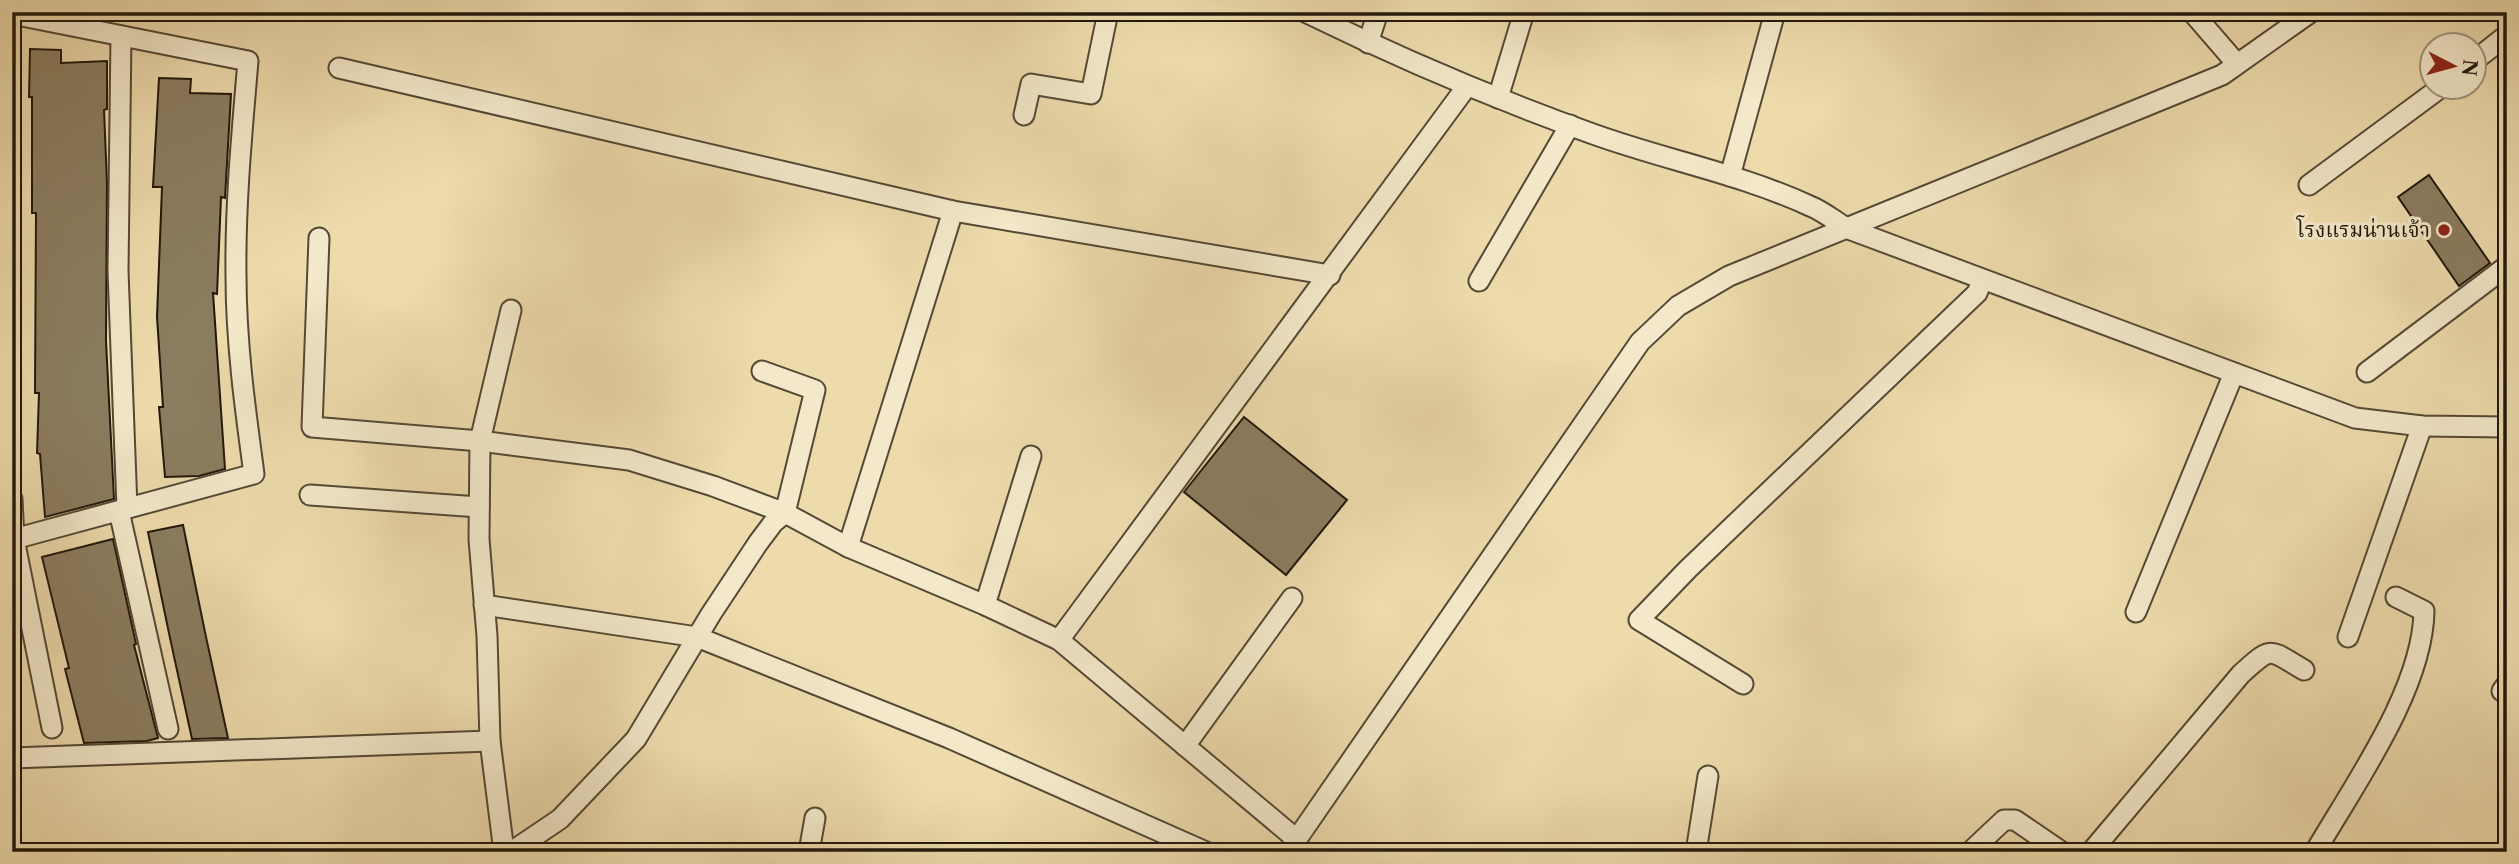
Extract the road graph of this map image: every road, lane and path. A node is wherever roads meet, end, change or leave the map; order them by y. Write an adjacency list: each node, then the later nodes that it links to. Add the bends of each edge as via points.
1 (1108, 12): 18 (street, via 1091,94 1031,84)
2 (1305, 12): 11 (street)
3 (1378, 12): 11 (street)
4 (1524, 12): 16 (street)
5 (1775, 12): 20 (street)
6 (2192, 12): 13 (street)
7 (2311, 12): 13 (street)
8 (12, 14): 10 (street)
9 (2507, 35): 12 (street)
10 (121, 36): 40 (street, via 118,271); 40 (street, via 248,61 236,276 240,375 254,474)
11 (1368, 43): 15 (street)
12 (2488, 50)
13 (2237, 64): 23 (street, via 2222,75)
14 (339, 68): 22 (street)
15 (1466, 86): 16 (street); 26 (street)
16 (1498, 98): 19 (street)
17 (2421, 102): 21 (street)
18 (1024, 115)
19 (1570, 125): 20 (street); 27 (street)
20 (1730, 176): 23 (street, via 1812,206)
21 (2309, 185)
22 (953, 211): 26 (street); 43 (street)
23 (1846, 228): 28 (street); 63 (street, via 1729,275 1678,306 1640,342)
24 (319, 238): 35 (street, via 312,427)
25 (2507, 266): 31 (street)
26 (1329, 275): 51 (street)
27 (1479, 281)
28 (1982, 281): 32 (street); 53 (street, via 1977,293 1639,620)
29 (511, 310): 35 (street)
30 (762, 371): 41 (street, via 815,390)
31 (2367, 372)
32 (2234, 373): 33 (street, via 2355,418); 48 (street)
33 (2422, 426): 34 (street); 50 (street)
34 (2507, 427)
35 (480, 441): 39 (street); 41 (street, via 629,460)
36 (1031, 456): 47 (street)
37 (310, 495): 39 (street)
38 (12, 499): 42 (street)
39 (479, 507): 46 (street)
40 (123, 510): 42 (street); 57 (street)
41 (785, 513): 43 (street); 49 (street, via 758,543)
42 (15, 539): 56 (street)
43 (848, 547): 47 (street)
44 (2396, 597): 64 (street, via 2424,611 2415,666)
45 (1292, 598): 59 (street)
46 (484, 605): 49 (street); 58 (street)
47 (985, 605): 51 (street)
48 (2136, 612)
49 (697, 637): 66 (street, via 636,739 560,819); 68 (street, via 949,738)
50 (2348, 637)
51 (1059, 640): 59 (street)
52 (2304, 670): 72 (street, via 2275,653 2262,654)
53 (1743, 684)
54 (2507, 684): 55 (street, via 2502,691)
55 (2507, 694)
56 (52, 728)
57 (168, 729)
58 (490, 741): 60 (street); 65 (street)
59 (1185, 746): 63 (street)
60 (12, 758)
61 (1708, 776): 69 (street)
62 (815, 818): 67 (street)
63 (1292, 845)
64 (2322, 850)
65 (504, 852)
66 (511, 852)
67 (809, 852)
68 (1206, 852)
69 (1696, 852)
70 (1969, 852): 71 (street, via 2004,820 2015,820)
71 (2062, 852)
72 (2091, 852)

